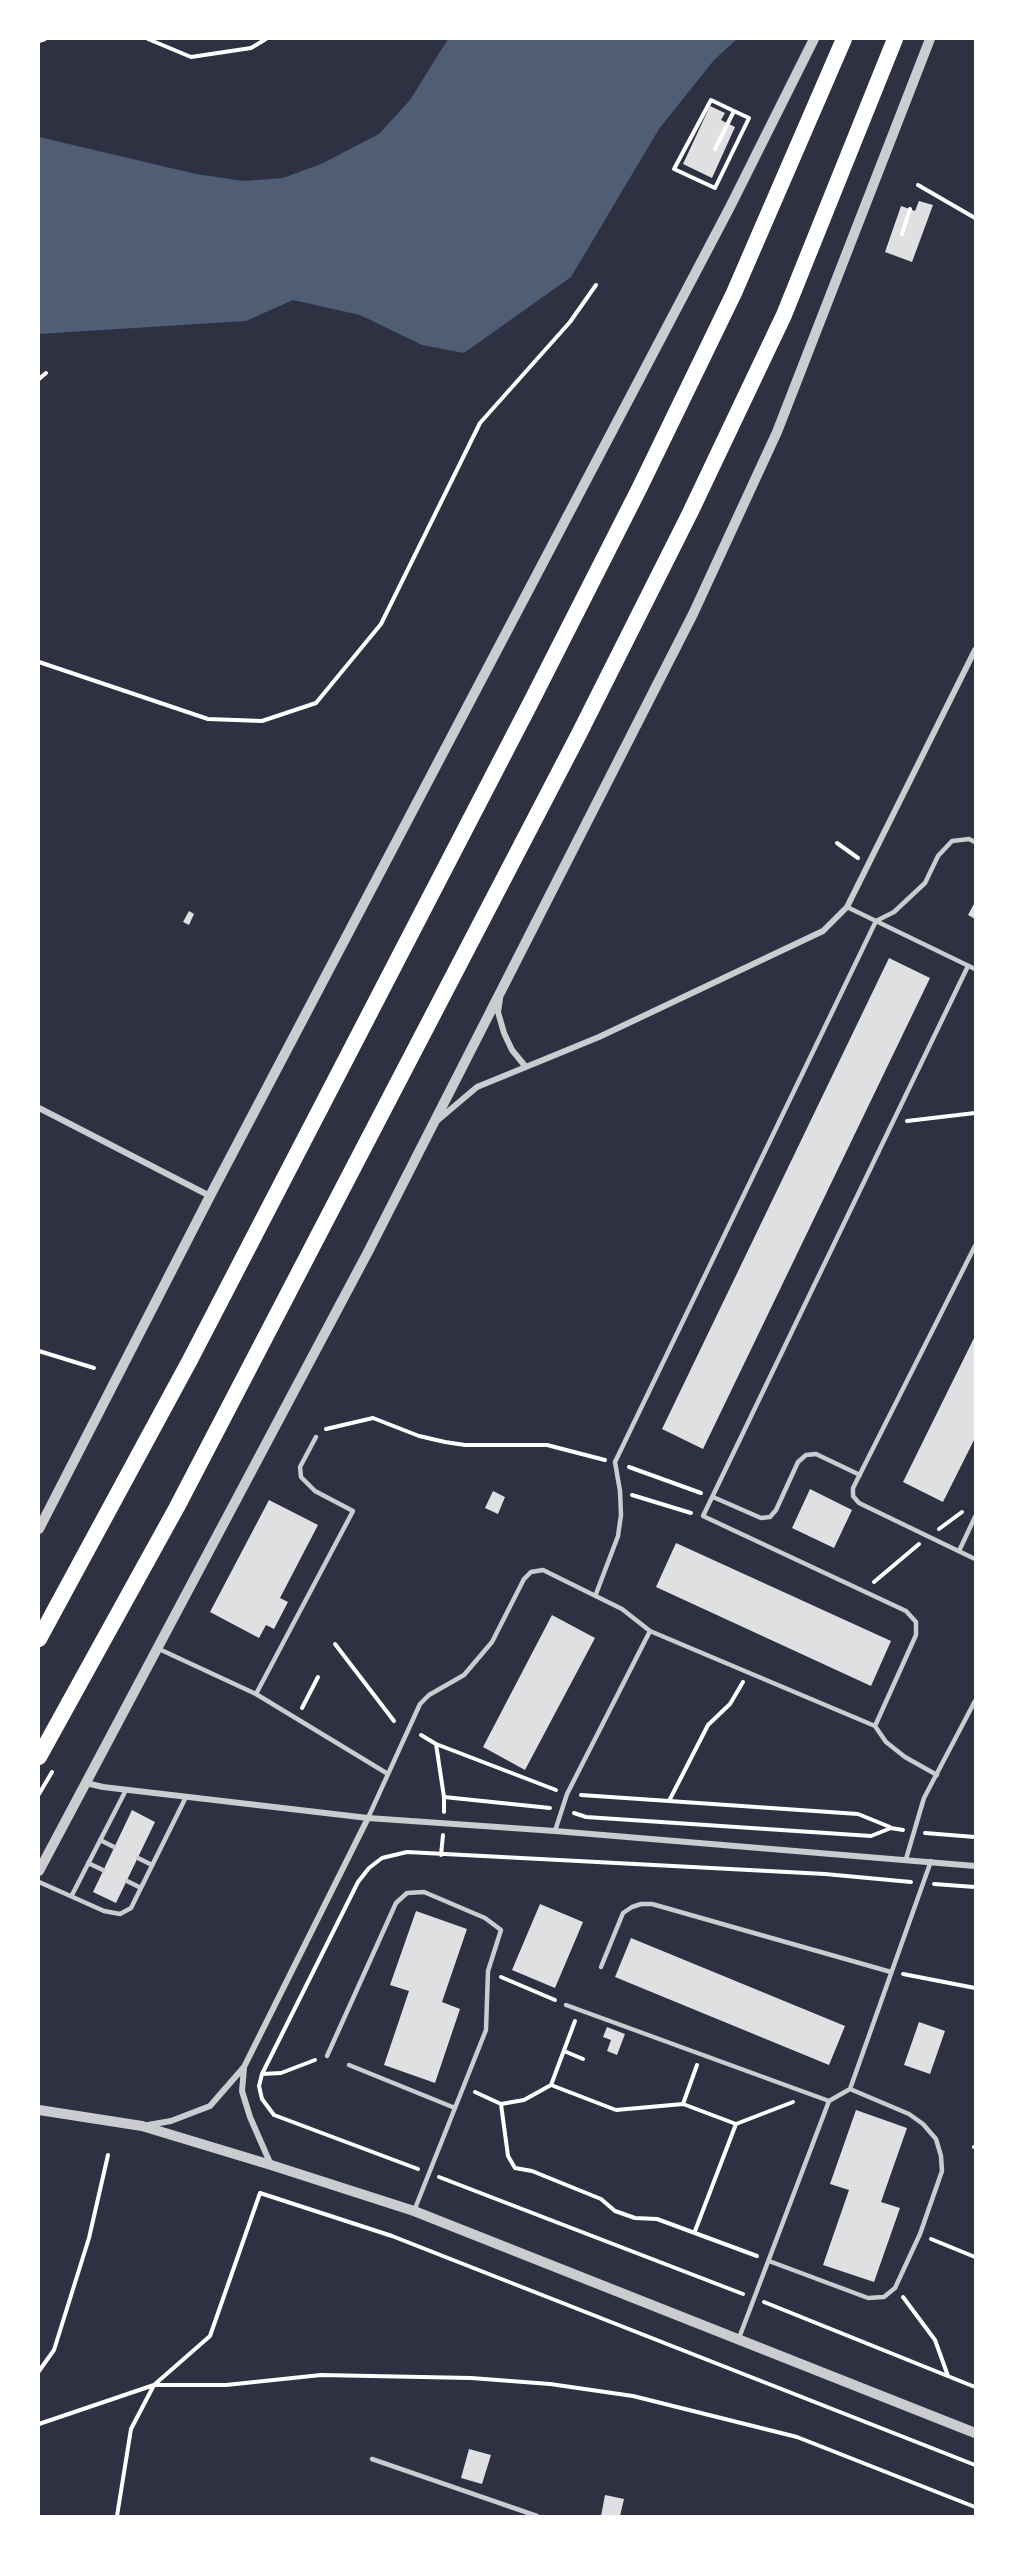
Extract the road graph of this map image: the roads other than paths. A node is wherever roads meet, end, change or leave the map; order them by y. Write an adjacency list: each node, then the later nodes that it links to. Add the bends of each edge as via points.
1 (814, 39): 15 (street, via 730,207)
2 (844, 39): 26 (highway, via 734,293 640,487 190,1360)
3 (895, 39): 31 (highway, via 783,315 690,513 563,766 240,1386)
4 (930, 39): 11 (street, via 777,432 693,614)
5 (975, 650): 7 (street)
6 (975, 842): 8 (lane, via 952,841 938,856 926,883 894,912)
7 (847, 908): 8 (lane); 12 (street, via 823,931 599,1037)
8 (876, 921): 9 (lane); 24 (lane, via 615,1462 621,1515 618,1536)
9 (968, 966): 10 (lane); 19 (lane)
10 (975, 969)
11 (502, 987): 12 (street, via 498,1012 504,1033); 14 (street)
12 (525, 1066): 14 (street, via 477,1087)
13 (39, 1108): 15 (street)
14 (431, 1127): 27 (street)
15 (210, 1196): 21 (street)
16 (975, 1246): 18 (lane)
17 (316, 1437): 28 (lane, via 300,1467 301,1477 315,1491 352,1511)
18 (860, 1475): 19 (lane, via 816,1454 806,1455 798,1462 770,1517 761,1518); 22 (lane, via 853,1496 859,1503)
19 (713, 1497): 30 (lane, via 703,1516 906,1611 916,1622 916,1635)
20 (975, 1517): 22 (lane)
21 (39, 1529)
22 (959, 1551): 23 (lane)
23 (975, 1559)
24 (596, 1594): 25 (lane); 32 (lane, via 543,1570 524,1578 492,1642 464,1675 420,1704)
25 (650, 1630): 30 (lane); 38 (lane, via 567,1794)
26 (39, 1639)
27 (157, 1648): 28 (lane); 34 (street)
28 (256, 1694): 32 (lane)
29 (975, 1701): 33 (lane)
30 (875, 1726): 33 (lane, via 886,1742)
31 (39, 1757)
32 (388, 1774): 37 (lane)
33 (937, 1775): 42 (lane, via 924,1798)
34 (86, 1783): 35 (street); 48 (street)
35 (126, 1790): 36 (street); 39 (lane)
36 (186, 1797): 37 (street); 45 (lane)
37 (368, 1818): 38 (street); 58 (street)
38 (555, 1831): 42 (street)
39 (100, 1840): 40 (lane); 44 (lane)
40 (114, 1847)
41 (138, 1858): 45 (lane)
42 (906, 1859): 43 (street)
43 (931, 1862): 46 (street); 54 (lane)
44 (88, 1863): 47 (lane); 52 (lane)
45 (152, 1865): 51 (lane)
46 (975, 1866)
47 (103, 1870)
48 (39, 1871)
49 (127, 1881): 51 (lane)
50 (39, 1882): 52 (lane)
51 (141, 1888): 52 (lane, via 131,1908 120,1914 104,1911)
52 (72, 1895)
53 (601, 1967): 54 (lane, via 623,1913 641,1904 652,1904)
54 (891, 1972): 59 (lane)
55 (566, 2005): 60 (lane)
56 (327, 2056): 61 (lane, via 396,1903 407,1893 424,1892 485,1918 501,1930 488,1971 486,2030)
57 (349, 2065): 61 (lane)
58 (244, 2067): 63 (street, via 210,2106 171,2121); 64 (street, via 242,2091)
59 (850, 2089): 60 (lane); 66 (lane, via 909,2114 936,2139 942,2171 920,2234 895,2288 884,2297 868,2298)
60 (829, 2102): 66 (lane)
61 (455, 2108): 65 (lane)
62 (42, 2109): 63 (street)
63 (142, 2126): 64 (street)
64 (271, 2165): 65 (street)
65 (414, 2211): 67 (street)
66 (769, 2261): 67 (lane)
67 (739, 2338): 68 (street)
68 (975, 2433)
69 (372, 2459): 70 (lane)
70 (537, 2516)

